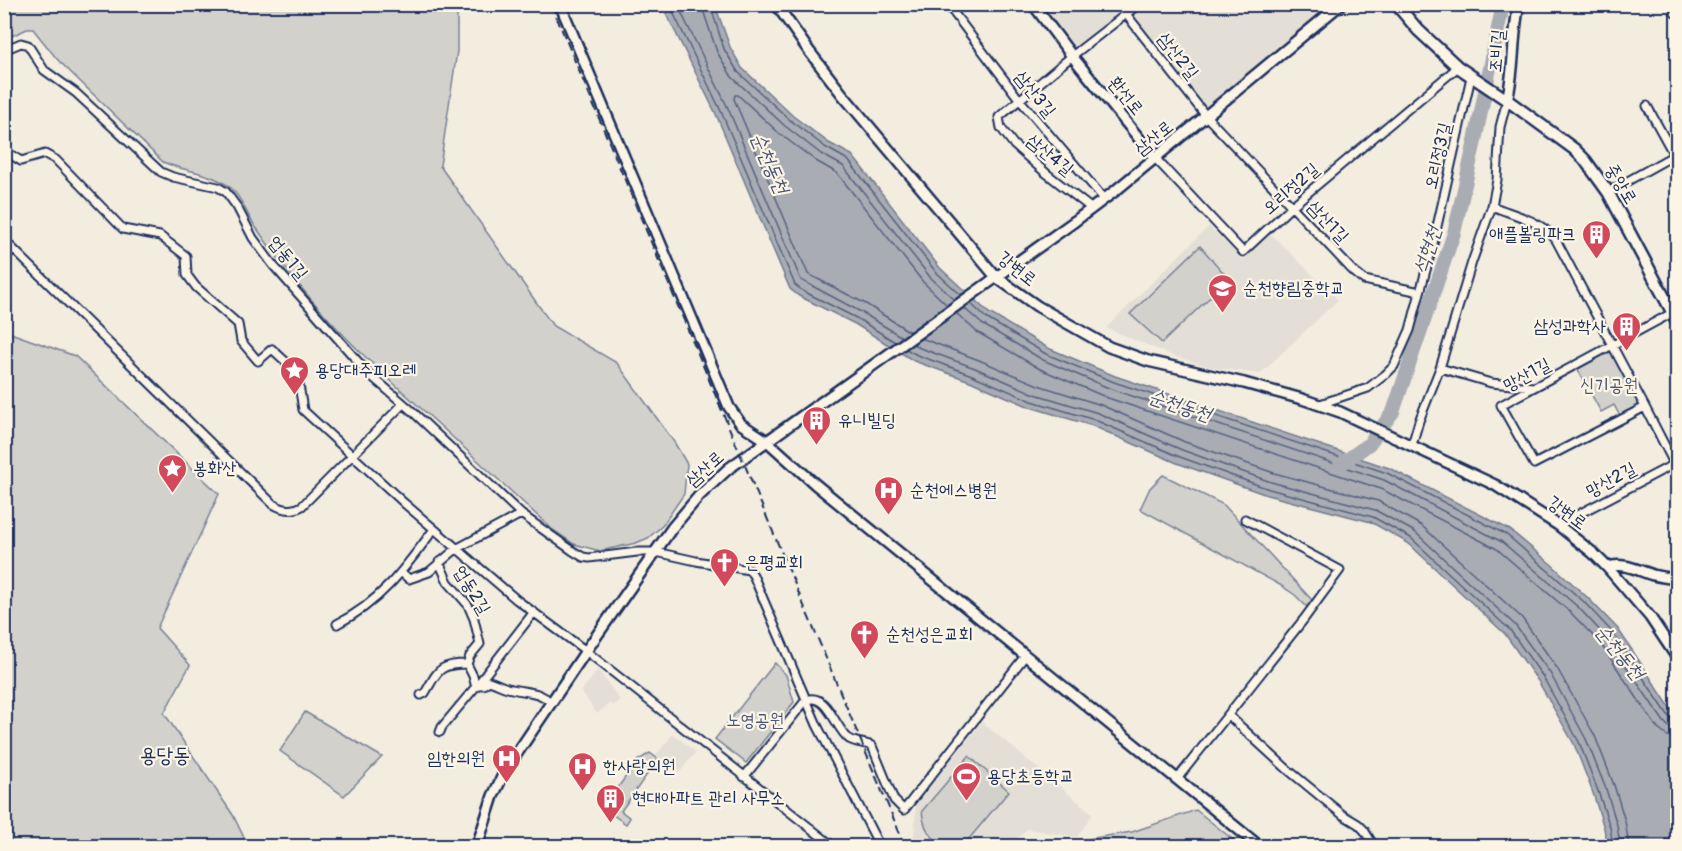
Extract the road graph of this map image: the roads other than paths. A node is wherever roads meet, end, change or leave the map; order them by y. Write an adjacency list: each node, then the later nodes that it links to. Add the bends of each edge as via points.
1 (560, 4): 38 (main road, via 729,407 741,424)
2 (776, 4): 29 (main road, 강변로, via 842,94)
3 (946, 4): 10 (street, 삼산3길)
4 (962, 4): 10 (street)
5 (1033, 4): 13 (main road, 환선로)
6 (1139, 4): 11 (street)
7 (1341, 4): 19 (main road, 삼산로)
8 (1396, 4): 14 (main road)
9 (1519, 4): 16 (main road, 조비길, via 1510,88)
10 (953, 12): 17 (street, 삼산3길)
11 (1126, 14): 13 (street); 19 (street, 삼산2길)
12 (4, 50): 35 (street, 업동1길, via 25,43 44,70 76,93 161,172 226,192 273,265 368,373)
13 (1072, 56): 17 (street); 22 (main road, 환선로)
14 (1458, 67): 15 (main road); 25 (street, 오리정2길)
15 (1472, 77): 16 (main road, 중앙로); 30 (street, 오리정3길)
16 (1503, 97): 23 (main road, 중앙로, via 1574,149); 26 (street)
17 (1019, 99): 24 (street, 삼산3길); 27 (street, 삼산4길, via 999,117 1001,128 1014,145)
18 (1647, 106): 21 (street)
19 (1206, 116): 22 (main road, 삼산로); 25 (street, 삼산1길)
20 (5, 151): 40 (street, via 21,161 45,154 56,160 123,229 160,236 186,256 187,275 238,324 241,341 258,361 272,349 297,372 303,410)
21 (1676, 157): 23 (street)
22 (1155, 158): 24 (main road, 삼산로); 25 (street, 오리정2길, via 1243,252)
23 (1608, 192): 31 (main road, 중앙로)
24 (1104, 199): 27 (main road, 삼산로)
25 (1292, 206): 30 (street, 삼산1길, via 1364,280)
26 (1492, 206): 32 (street, via 1523,217 1552,235); 33 (street)
27 (1092, 208): 29 (main road, 삼산로)
28 (4, 240): 40 (street, via 280,509 295,510 302,506)
29 (996, 277): 36 (main road, 강변로, via 1109,347 1148,361); 38 (main road, 삼산로)
30 (1420, 292): 36 (street, 오리정3길, via 1410,330 1394,366 1368,388)
31 (1674, 312): 32 (street, 망산1길)
32 (1612, 345): 34 (street, 망산1길); 37 (street)
33 (1440, 368): 34 (street, via 1491,383); 39 (street)
34 (1534, 387): 37 (street, 망산1길, via 1501,405 1533,464)
35 (403, 404): 40 (street); 42 (street, 업동1길)
36 (1320, 404): 39 (main road, 강변로)
37 (1646, 407): 41 (street)
38 (767, 441): 47 (main road, 삼산로, via 699,496); 55 (main road)
39 (1412, 445): 44 (main road, 강변로, via 1495,485)
40 (353, 456): 45 (street)
41 (1677, 465): 44 (street, 망산2길)
42 (521, 514): 46 (street); 47 (street, 업동1길, via 583,557)
43 (1245, 519): 62 (street, via 1340,570)
44 (1558, 525): 49 (main road, 강변로)
45 (434, 529): 46 (street); 50 (street)
46 (456, 549): 48 (street); 52 (street)
47 (656, 552): 54 (main road, 삼산로); 60 (street, 업동1길, via 749,570)
48 (439, 562): 50 (street, via 429,572 409,579); 57 (street, 업동2길, via 448,582 468,605 479,633 480,644)
49 (1607, 567): 51 (main road, via 1625,565); 56 (main road, 강변로, via 1650,617)
50 (401, 572): 53 (street, via 375,600)
51 (1677, 579)
52 (534, 612): 54 (street); 58 (street)
53 (337, 624)
54 (586, 651): 61 (main road, 삼산로); 64 (street)
55 (1025, 656): 60 (street, via 904,810 894,800 872,746 848,738 825,706 813,698); 65 (main road)
56 (1677, 659)
57 (467, 664): 58 (street); 59 (street, via 445,666)
58 (478, 684): 61 (street, via 489,681 543,696); 63 (street)
59 (421, 695)
60 (806, 700): 64 (street); 68 (street, via 878,843)
61 (552, 703): 66 (main road, 삼산로, via 505,771)
62 (1228, 715): 65 (street); 70 (street, via 1287,769 1358,824)
63 (440, 732)
64 (744, 777): 67 (street)
65 (1177, 779): 69 (main road)
66 (477, 846)
67 (833, 846)
68 (876, 846)
69 (1259, 846)
70 (1371, 846)

